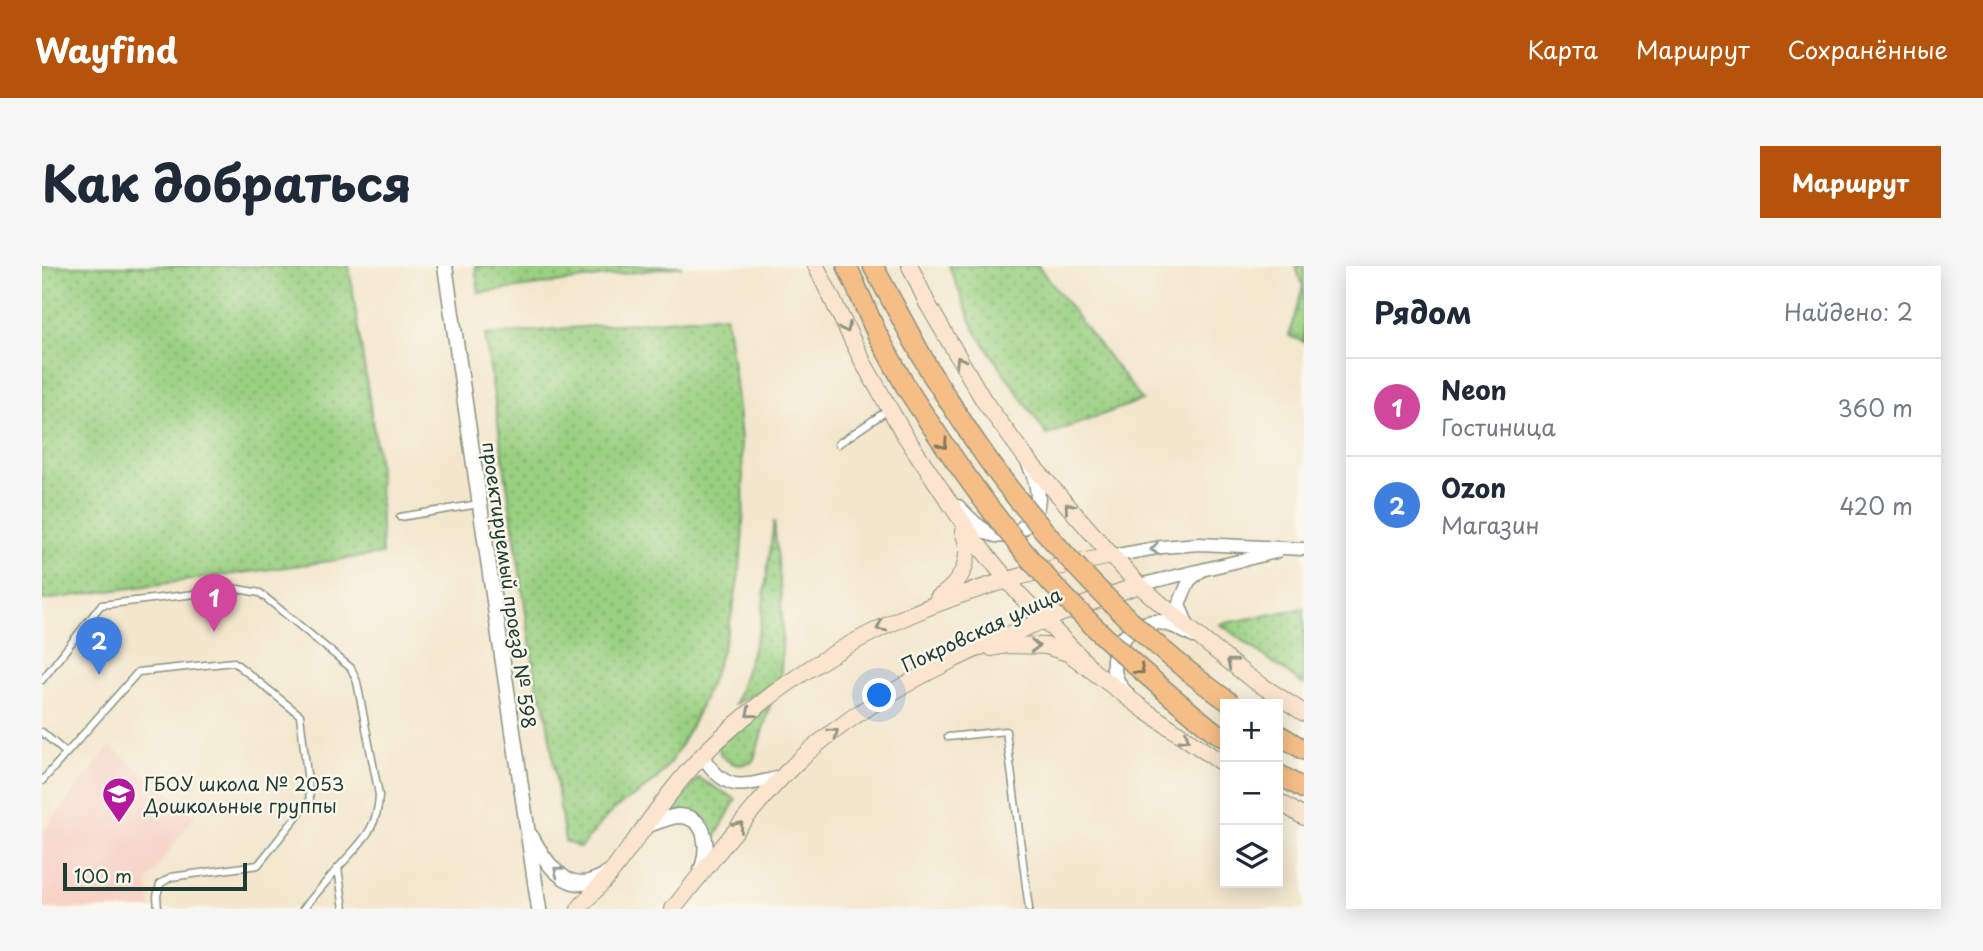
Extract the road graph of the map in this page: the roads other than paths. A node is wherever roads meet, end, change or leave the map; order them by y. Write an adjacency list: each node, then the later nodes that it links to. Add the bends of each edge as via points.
1 (445, 266): 10 (street, проектируемый проезд № 598)
2 (816, 266): 6 (main road, one-way to 6)
3 (847, 266): 28 (highway, one-way to 28, bridge, via 906,387 1031,561 1129,660)
4 (873, 266): 24 (highway, bridge, via 931,373 1016,497 1150,639)
5 (910, 266): 8 (main road, one-way to 5, via 977,390)
6 (890, 408): 7 (lane); 9 (main road)
7 (838, 444)
8 (1026, 458): 9 (street, via 1039,499 1036,514 1017,531 994,535); 14 (main road, one-way to 8)
9 (944, 494): 16 (main road); 18 (main road, via 965,534 968,556 960,579)
10 (479, 504): 11 (lane); 41 (street, проектируемый проезд № 598)
11 (400, 517)
12 (1304, 549): 13 (street)
13 (1283, 550): 14 (street, one-way to 14, via 1199,544); 15 (street)
14 (1112, 556): 16 (main road, Покровская улица); 17 (main road)
15 (1209, 567): 17 (street); 20 (street, via 1189,581 1179,604 1185,623)
16 (1007, 579): 18 (main road, Покровская улица); 19 (main road)
17 (1139, 585): 19 (main road, Покровская улица); 20 (main road)
18 (925, 607): 33 (main road, Покровская улица, one-way to 33, via 839,650 785,686)
19 (1043, 619): 21 (main road, Покровская улица); 22 (main road)
20 (1204, 641): 25 (street, via 1161,622 1138,626 1122,637 1114,660 1115,674 1123,690); 26 (main road, one-way to 20)
21 (974, 652): 22 (main road, one-way to 22, via 1007,645 1046,646); 35 (main road, Покровская улица, one-way to 21, via 868,709)
22 (1091, 668): 25 (main road)
23 (42, 680): 43 (lane, via 102,606 238,589 260,593 351,668 357,682 379,795 378,814 372,830)
24 (1225, 699)
25 (1146, 711): 34 (main road, one-way to 34)
26 (1304, 713)
27 (42, 732): 32 (lane)
28 (1218, 734)
29 (948, 737): 52 (lane, via 1006,731)
30 (1283, 737): 31 (highway)
31 (1304, 750)
32 (65, 752): 37 (lane); 46 (lane, via 138,672 234,662 300,715 310,800 258,865 171,877 160,884)
33 (703, 757): 35 (street, via 718,778 731,784); 42 (main road, Покровская улица)
34 (1221, 762)
35 (782, 777): 45 (main road, Покровская улица, one-way to 35)
36 (1283, 777): 38 (highway)
37 (42, 781)
38 (1304, 789)
39 (1283, 804): 40 (main road)
40 (1304, 817)
41 (525, 824): 44 (street, one-way to 41, via 590,882 565,878 547,862); 49 (street, проектируемый проезд № 598)
42 (645, 826): 44 (main road); 45 (street, via 682,816 699,825 707,846)
43 (338, 868): 47 (lane); 48 (lane)
44 (611, 872): 50 (main road)
45 (698, 878): 51 (main road)
46 (158, 909)
47 (303, 909)
48 (344, 909)
49 (539, 909)
50 (579, 909)
51 (673, 909)
52 (1029, 909)

